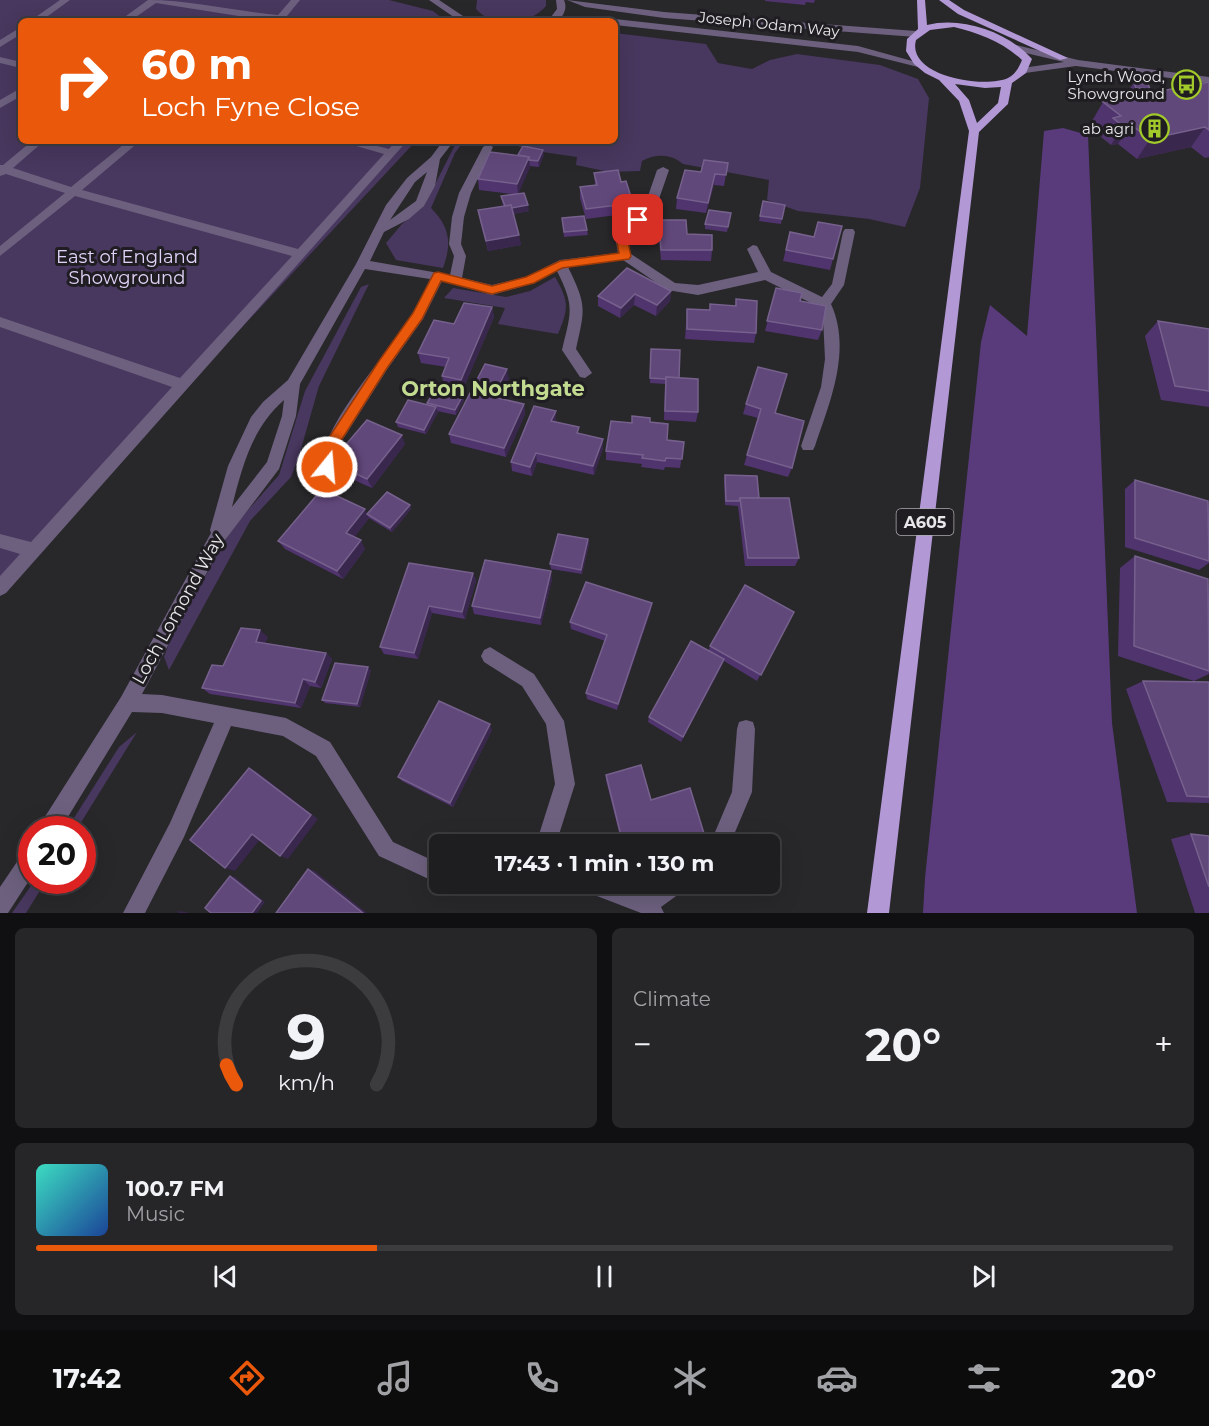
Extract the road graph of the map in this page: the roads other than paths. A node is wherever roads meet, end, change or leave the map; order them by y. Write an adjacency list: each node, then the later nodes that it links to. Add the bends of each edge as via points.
1 (66, 0): 12 (street)
2 (155, 0): 10 (street); 13 (street)
3 (296, 0): 16 (street)
4 (433, 0): 17 (street)
5 (560, 0): 19 (street, via 561,13)
6 (571, 0): 23 (street, Joseph Odam Way, via 664,15)
7 (921, 0): 23 (main road)
8 (943, 0): 11 (main road)
9 (461, 2): 18 (street)
10 (214, 10): 14 (street); 15 (street)
11 (961, 12): 21 (main road); 26 (main road)
12 (39, 18)
13 (128, 18)
14 (203, 18)
15 (265, 18)
16 (280, 18)
17 (461, 18)
18 (463, 18)
19 (556, 18)
20 (618, 22): 30 (street, Joseph Odam Way, via 858,49)
21 (977, 30): 23 (main road, via 954,24); 25 (main road)
22 (18, 32): 24 (street)
23 (920, 32): 30 (main road, via 909,43 910,53)
24 (0, 44)
25 (1016, 48): 26 (street); 31 (main road, via 1027,59)
26 (1063, 57): 28 (street)
27 (0, 60): 29 (street)
28 (1076, 63): 31 (street); 33 (street)
29 (18, 64)
30 (918, 64): 32 (main road, A605)
31 (1025, 70): 34 (main road)
32 (943, 78): 34 (main road, A605, via 965,84); 37 (main road, A605, via 964,100)
33 (1209, 80)
34 (1008, 82): 37 (main road, via 1004,104)
35 (18, 93): 36 (street)
36 (0, 105)
37 (974, 130): 85 (main road, A605)
38 (35, 144): 46 (street)
39 (131, 144): 48 (street)
40 (356, 144): 44 (street)
41 (399, 144): 44 (street)
42 (447, 144): 45 (street, Loch Lomond Way)
43 (488, 147): 59 (street, via 465,193 458,217 455,244 460,256)
44 (391, 153): 53 (street)
45 (435, 159): 49 (street, Loch Lomond Way, via 411,180 390,208); 49 (street, Loch Lomond Way, via 431,186 419,204 405,217)
46 (1, 170): 48 (street)
47 (663, 170): 54 (street, via 652,199 622,242)
48 (74, 192): 52 (street); 53 (street)
49 (381, 229): 55 (street, Loch Lomond Way)
50 (849, 232): 60 (street, via 838,285)
51 (753, 249): 57 (street)
52 (0, 252)
53 (300, 254): 64 (street)
54 (625, 256): 56 (street); 57 (street, via 672,287 698,290)
55 (362, 264): 58 (street); 63 (street, Loch Lomond Way)
56 (560, 264): 59 (street, via 530,280 492,290); 62 (street, via 576,296 569,350)
57 (766, 275): 60 (street)
58 (438, 276): 59 (street); 66 (street, via 418,316 331,446)
59 (455, 281)
60 (824, 304): 65 (street, via 830,317 832,359 828,387)
61 (0, 322): 64 (street)
62 (585, 373)
63 (293, 384): 67 (street, via 264,410 248,437); 67 (street, Loch Lomond Way, via 289,416 274,465)
64 (183, 385): 69 (street)
65 (808, 446)
66 (327, 467)
67 (216, 539): 72 (street, Loch Lomond Way)
68 (0, 541): 69 (street)
69 (34, 550): 70 (street)
70 (0, 588)
71 (490, 656): 76 (street, via 528,680 555,721 565,784)
72 (127, 703): 73 (street, via 162,704); 75 (street, Loch Lomond Way)
73 (226, 716): 78 (street, via 286,727 323,749 386,849); 84 (street, via 177,830)
74 (746, 729): 77 (street, via 742,792)
75 (57, 816)
76 (549, 834)
77 (724, 834)
78 (429, 869)
79 (18, 878): 82 (street)
80 (615, 894): 83 (street)
81 (666, 894): 83 (street)
82 (0, 906)
83 (651, 909)
84 (134, 913)
85 (878, 913)

